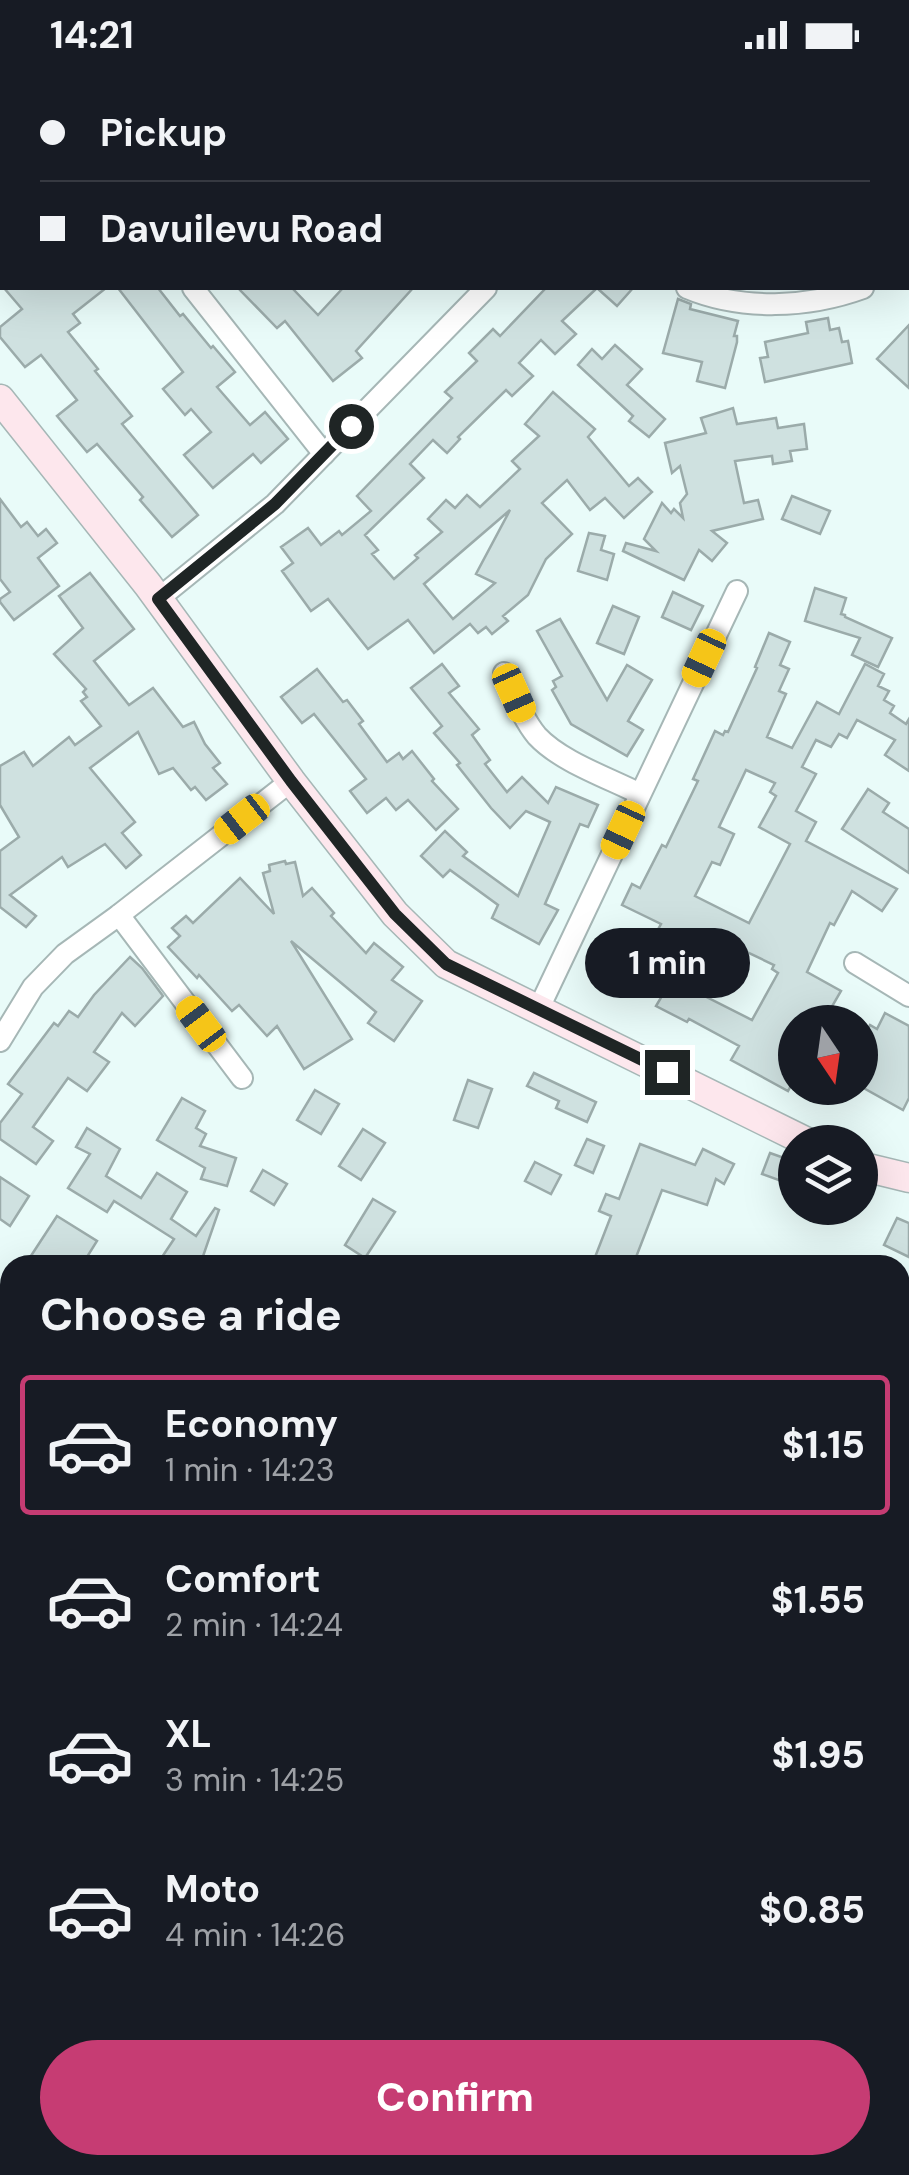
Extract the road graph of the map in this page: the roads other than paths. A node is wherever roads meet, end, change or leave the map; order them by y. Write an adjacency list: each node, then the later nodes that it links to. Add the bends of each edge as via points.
1 (195, 290): 6 (street)
2 (484, 290): 6 (street)
3 (692, 290): 4 (street, via 775,304)
4 (857, 290)
5 (0, 399): 8 (street)
6 (324, 454): 8 (street, via 275,504)
7 (737, 591): 11 (street)
8 (158, 599): 10 (street)
9 (504, 673): 11 (street, via 529,725 547,745)
10 (291, 781): 12 (street); 15 (street, via 395,914 446,964)
11 (640, 794): 15 (street)
12 (119, 915): 16 (street, via 33,987); 17 (street)
13 (856, 963): 14 (street)
14 (909, 996)
15 (538, 1008): 18 (street)
16 (0, 1041)
17 (242, 1078)
18 (778, 1128)
19 (878, 1170): 20 (street)
20 (909, 1178)

